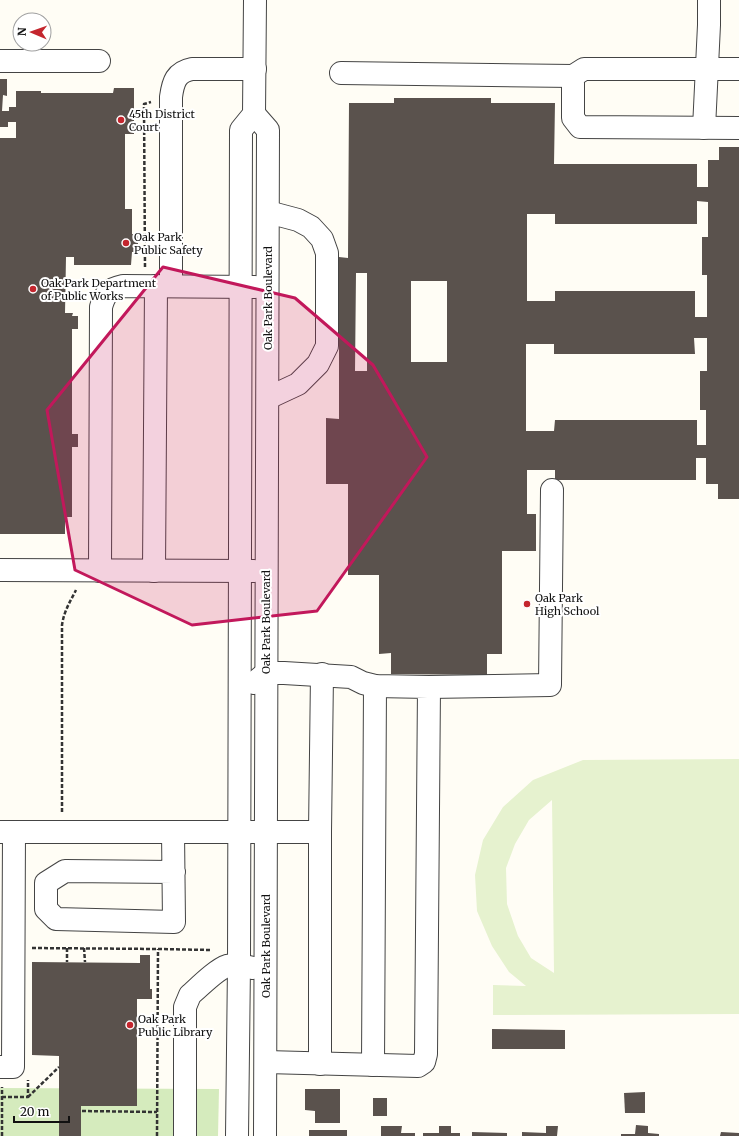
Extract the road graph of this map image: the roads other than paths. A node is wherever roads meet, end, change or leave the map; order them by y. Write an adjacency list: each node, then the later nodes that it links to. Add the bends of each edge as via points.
1 (255, 0): 5 (street)
2 (709, 0): 6 (street)
3 (0, 60): 4 (street)
4 (98, 61)
5 (255, 69): 10 (street); 14 (street, via 192,69 179,74 175,80 171,97)
6 (707, 69): 7 (street); 9 (street, via 584,69); 11 (street)
7 (739, 69)
8 (341, 73): 9 (street)
9 (573, 76): 11 (street, via 573,118 580,127)
10 (254, 114): 13 (street, Oak Park Boulevard, via 268,130); 15 (street, via 241,130)
11 (704, 128): 12 (street)
12 (739, 128)
13 (268, 212): 16 (street, Oak Park Boulevard); 17 (street, via 298,220 311,227 322,239 327,253 327,346 318,364 298,384)
14 (164, 286): 15 (street); 20 (street, via 116,287 108,292 101,307); 21 (street)
15 (240, 287): 16 (street); 22 (street)
16 (268, 287): 17 (street, Oak Park Boulevard)
17 (268, 398): 23 (street, Oak Park Boulevard)
18 (552, 490): 27 (street, via 550,685)
19 (0, 570): 20 (street)
20 (100, 571): 21 (street)
21 (154, 571): 22 (street)
22 (240, 571): 23 (street); 28 (street)
23 (267, 572): 24 (street, Oak Park Boulevard)
24 (266, 673): 25 (street); 28 (street); 32 (street, Oak Park Boulevard)
25 (322, 674): 26 (street, via 351,677); 33 (street)
26 (375, 686): 27 (street); 39 (street)
27 (429, 687): 39 (street, via 426,1054 424,1062 418,1066)
28 (239, 695): 31 (street)
29 (7, 832): 30 (street); 40 (street, via 13,1067)
30 (173, 832): 31 (street); 34 (street)
31 (239, 832): 32 (street); 35 (street)
32 (266, 832): 33 (street); 36 (street, Oak Park Boulevard)
33 (320, 832): 38 (street)
34 (174, 872): 34 (street, via 174,922 56,919 46,909 46,883 65,871)
35 (239, 965): 36 (street); 41 (street, via 222,968 190,995 187,1001); 42 (street)
36 (266, 970): 37 (street, Oak Park Boulevard)
37 (266, 1062): 38 (street); 43 (street, Oak Park Boulevard)
38 (320, 1064): 39 (street)
39 (373, 1065)
40 (1, 1075)
41 (185, 1136)
42 (237, 1136)
43 (265, 1136)

